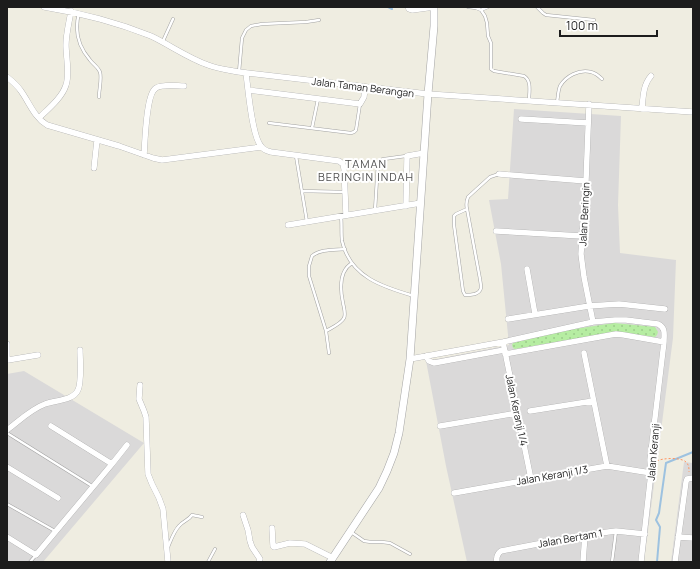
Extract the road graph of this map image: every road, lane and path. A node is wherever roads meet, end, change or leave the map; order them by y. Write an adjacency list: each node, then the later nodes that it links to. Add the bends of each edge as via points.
1 (44, 7): 8 (street, Jalan Taman Berangan)
2 (408, 7): 3 (street, via 412,10)
3 (434, 7): 22 (street)
4 (468, 7): 7 (lane)
5 (488, 7): 7 (lane)
6 (537, 7): 12 (lane, via 546,15)
7 (481, 10): 25 (lane, via 485,16 491,43 492,69 527,78)
8 (71, 11): 9 (street, Jalan Taman Berangan); 31 (street, via 66,46 67,84 60,96)
9 (79, 13): 13 (street, Jalan Taman Berangan, via 126,27); 23 (lane, via 76,30 86,55 100,73)
10 (173, 19): 13 (lane)
11 (319, 20): 14 (lane, via 251,26 242,38)
12 (594, 20)
13 (162, 42): 14 (street, Jalan Taman Berangan, via 209,66)
14 (238, 72): 15 (street, Jalan Taman Berangan)
15 (246, 73): 20 (street, Jalan Taman Berangan); 21 (street)
16 (651, 76): 29 (street, via 644,92)
17 (7, 77): 31 (street, via 21,91)
18 (602, 79): 26 (lane, via 590,72 569,76 558,91)
19 (184, 86): 39 (street, via 154,88 147,114)
20 (365, 87): 22 (street, Jalan Taman Berangan); 27 (street)
21 (248, 90): 24 (street); 37 (street, via 255,133)
22 (428, 94): 25 (street, Jalan Taman Berangan); 38 (street)
23 (99, 97)
24 (318, 98): 27 (street); 35 (lane)
25 (529, 101): 26 (street, Jalan Taman Berangan)
26 (557, 102): 28 (street, Jalan Taman Berangan)
27 (360, 104): 35 (lane, via 354,132)
28 (589, 104): 29 (street, Jalan Taman Berangan); 34 (street, Jalan Beringin)
29 (642, 109): 30 (street, Jalan Taman Berangan)
30 (693, 112)
31 (39, 118): 36 (street, via 47,125)
32 (521, 118): 34 (street)
33 (269, 123): 35 (lane)
34 (588, 123): 44 (street, Jalan Beringin)
35 (312, 128)
36 (97, 140): 39 (street); 42 (street)
37 (261, 147): 39 (street, via 162,160); 40 (street, via 271,152)
38 (424, 153): 41 (street); 47 (street)
39 (144, 155)
40 (296, 156): 45 (lane); 46 (street, via 339,161 344,169)
41 (407, 156): 48 (street); 50 (lane, via 379,161)
42 (94, 168)
43 (499, 174): 44 (street); 49 (lane, via 490,177 468,197)
44 (586, 181): 55 (street, Jalan Beringin)
45 (302, 191): 46 (lane); 52 (lane)
46 (345, 192): 51 (street)
47 (421, 203): 48 (street); 59 (street)
48 (406, 206): 50 (street)
49 (467, 209): 49 (lane, via 482,287 479,293 467,296 463,291 454,226 454,216)
50 (375, 211): 51 (street)
51 (344, 216): 52 (street); 56 (lane, via 342,240)
52 (307, 222): 53 (street)
53 (288, 224)
54 (496, 231): 55 (street)
55 (582, 236): 60 (street, Jalan Beringin, via 582,265)
56 (345, 250): 57 (lane); 65 (lane, via 315,253 309,266 309,276)
57 (352, 262): 59 (lane, via 370,280); 65 (lane, via 342,276 344,317)
58 (527, 269): 62 (street)
59 (414, 296): 75 (street)
60 (590, 306): 61 (street, via 619,304); 62 (street); 64 (street, Jalan Beringin)
61 (665, 309)
62 (535, 314): 63 (street)
63 (508, 319)
64 (593, 322): 66 (street); 67 (street, Jalan Keranji, via 626,320 658,324 663,327)
65 (326, 331): 71 (lane)
66 (502, 342): 70 (street, Jalan Keranji 1/4); 74 (street)
67 (664, 342): 70 (street, via 616,334); 89 (street, Jalan Keranji, via 650,460)
68 (7, 344): 76 (street)
69 (80, 350): 83 (street, via 80,385 77,392 71,397 39,406)
70 (505, 352): 74 (street, via 434,363); 80 (street, Jalan Keranji 1/4)
71 (329, 353)
72 (584, 353): 78 (street)
73 (38, 355): 76 (street)
74 (426, 356): 75 (street)
75 (410, 359): 101 (street, via 394,453 379,488)
76 (7, 360)
77 (140, 385): 107 (street, via 139,399 146,417 148,474 163,509)
78 (594, 401): 79 (street); 87 (street)
79 (530, 411)
80 (517, 413): 82 (street); 91 (street, Jalan Keranji 1/4)
81 (51, 426): 86 (street)
82 (440, 426)
83 (7, 430)
84 (7, 433): 92 (lane)
85 (127, 445): 86 (street)
86 (112, 464): 92 (street)
87 (607, 466): 89 (street, Jalan Keranji 1/3); 91 (street, Jalan Keranji 1/3)
88 (7, 467): 94 (street)
89 (651, 470): 90 (path, via 660,459 683,460 688,465); 102 (street, Jalan Keranji)
90 (691, 478): 104 (street, via 686,482)
91 (530, 479): 93 (street, Jalan Keranji 1/3)
92 (93, 486): 99 (street)
93 (454, 493)
94 (58, 498)
95 (7, 504): 99 (lane)
96 (243, 515): 115 (street, via 252,547)
97 (202, 517): 107 (lane, via 192,515 178,526)
98 (272, 528): 111 (street, via 274,547 290,543 305,544)
99 (55, 531): 110 (street)
100 (616, 531): 102 (street, Jalan Bertam 1); 103 (street, Jalan Bertam 1); 118 (lane)
101 (351, 532): 109 (lane, via 364,541 390,543); 111 (street)
102 (645, 534): 119 (street, Jalan Keranji)
103 (585, 535): 116 (street, Jalan Bertam 1, via 501,551 496,558); 117 (street)
104 (678, 536): 106 (street); 120 (street)
105 (7, 537): 110 (street)
106 (693, 538)
107 (166, 549): 113 (street)
108 (215, 549): 114 (lane)
109 (410, 554)
110 (36, 555): 112 (lane)
111 (332, 560)
112 (30, 562)
113 (168, 562)
114 (208, 562)
115 (260, 562)
116 (497, 562)
117 (583, 562)
118 (612, 562)
119 (641, 562)
120 (675, 562)

